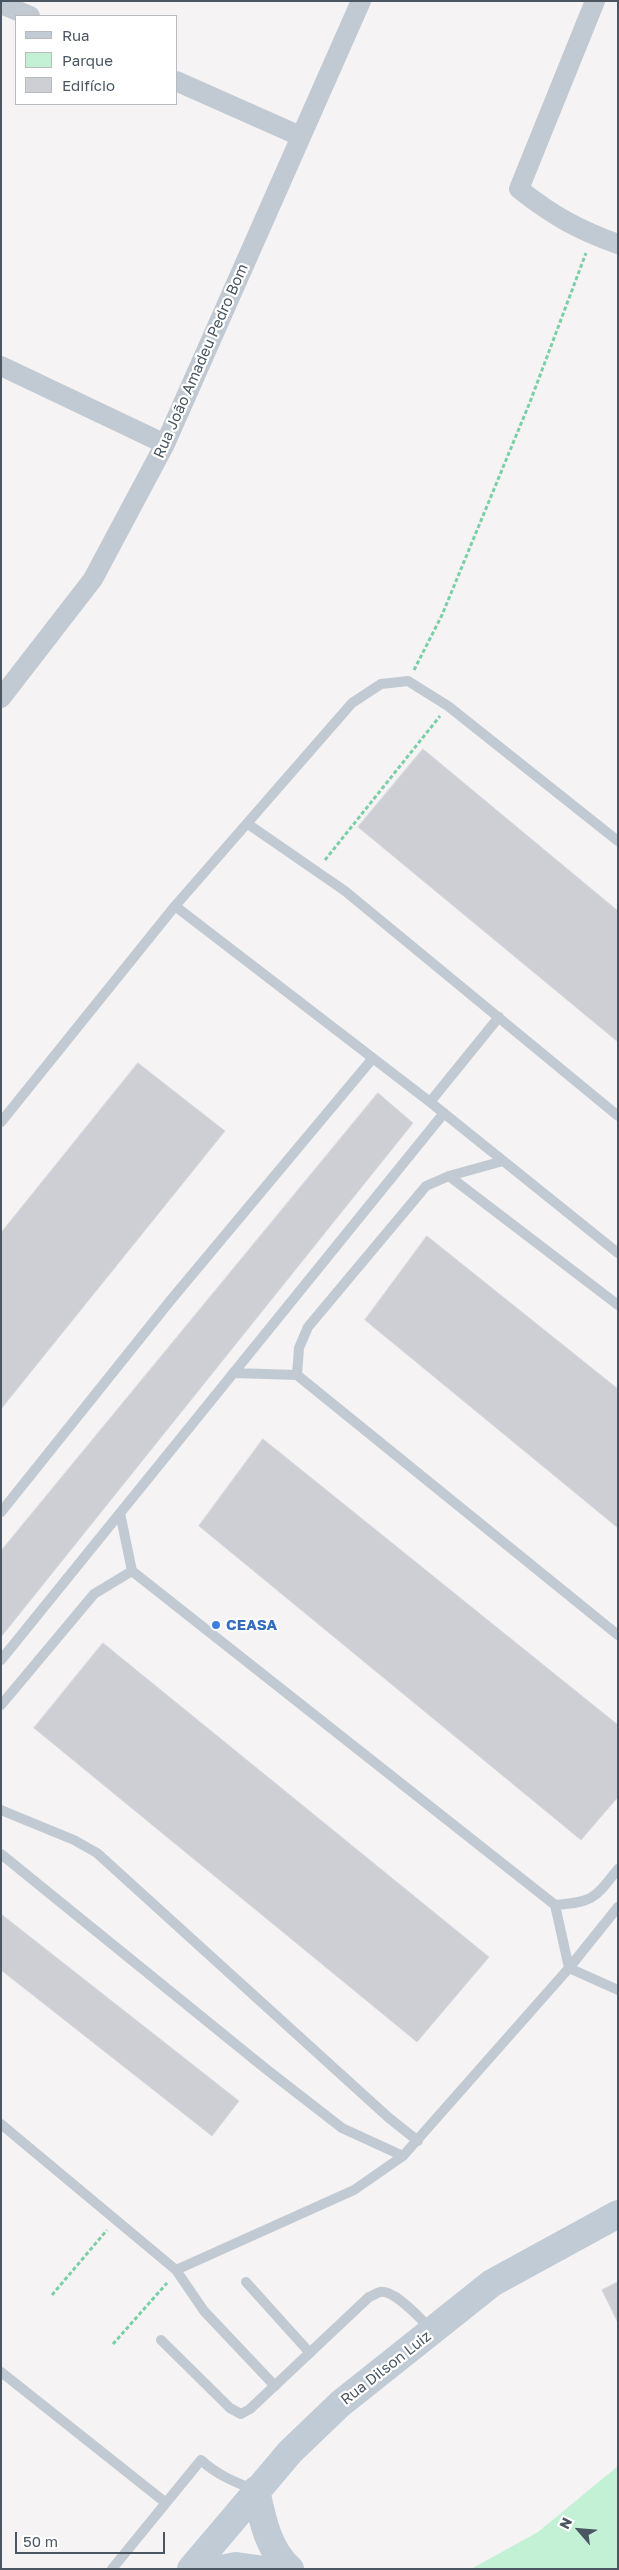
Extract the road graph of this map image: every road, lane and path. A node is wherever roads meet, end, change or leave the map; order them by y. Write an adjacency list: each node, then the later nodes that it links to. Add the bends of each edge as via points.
1 (361, 1): 6 (street, Rua João Amadeu Pedro Bom)
2 (596, 1): 7 (street, via 519,190 551,214)
3 (1, 4): 4 (street)
4 (28, 15)
5 (178, 82): 6 (street)
6 (300, 136): 10 (street, Rua João Amadeu Pedro Bom)
7 (594, 236): 8 (street); 11 (path, via 442,615)
8 (618, 244)
9 (1, 366): 10 (street)
10 (165, 444): 12 (street, Rua João Amadeu Pedro Bom, via 93,579)
11 (408, 682): 13 (lane); 14 (lane, via 381,684 352,703)
12 (1, 698)
13 (448, 706): 15 (lane); 16 (path)
14 (248, 824): 16 (lane); 17 (lane)
15 (618, 841)
16 (316, 871): 18 (lane)
17 (175, 906): 19 (lane); 23 (lane)
18 (499, 1017): 20 (lane); 22 (lane)
19 (373, 1058): 20 (lane); 30 (lane)
20 (430, 1102): 21 (lane)
21 (444, 1113): 24 (lane); 28 (lane)
22 (618, 1116)
23 (1, 1122)
24 (503, 1160): 25 (lane); 26 (lane)
25 (449, 1176): 27 (lane); 29 (lane, via 426,1186 308,1327 299,1348)
26 (618, 1253)
27 (618, 1305)
28 (234, 1373): 29 (lane); 31 (lane)
29 (297, 1376): 33 (lane)
30 (1, 1512)
31 (120, 1513): 32 (lane); 34 (lane)
32 (132, 1571): 35 (lane, via 94,1594); 39 (lane)
33 (618, 1636)
34 (1, 1660)
35 (1, 1705)
36 (1, 1810): 44 (lane, via 97,1853)
37 (1, 1854): 45 (lane, via 342,2128)
38 (618, 1870): 39 (lane, via 597,1896 585,1902)
39 (555, 1905): 41 (lane)
40 (618, 1906): 41 (lane)
41 (568, 1968): 42 (lane); 44 (lane)
42 (618, 1990)
43 (1, 2124): 47 (lane)
44 (418, 2141): 45 (lane)
45 (403, 2156): 48 (lane, via 354,2190)
46 (618, 2214): 51 (street, Rua Dilson Luiz, via 492,2283)
47 (115, 2219): 48 (lane); 50 (path)
48 (176, 2270): 53 (path); 56 (lane, via 204,2311)
49 (246, 2282): 54 (lane)
50 (52, 2295)
51 (433, 2331): 54 (lane, via 401,2301 381,2292 369,2297); 57 (street, Rua Dilson Luiz, via 340,2404)
52 (161, 2340): 56 (lane, via 230,2408 241,2414)
53 (113, 2344)
54 (310, 2353): 56 (lane)
55 (1, 2372): 58 (lane)
56 (275, 2386)
57 (256, 2490): 58 (lane, via 212,2470 201,2460); 60 (street, Rua Dilson Luiz); 63 (street, via 269,2539 281,2561)
58 (166, 2503): 59 (lane)
59 (112, 2569)
60 (191, 2569)
61 (222, 2569): 62 (street, via 236,2566)
62 (258, 2569)
63 (290, 2569)

